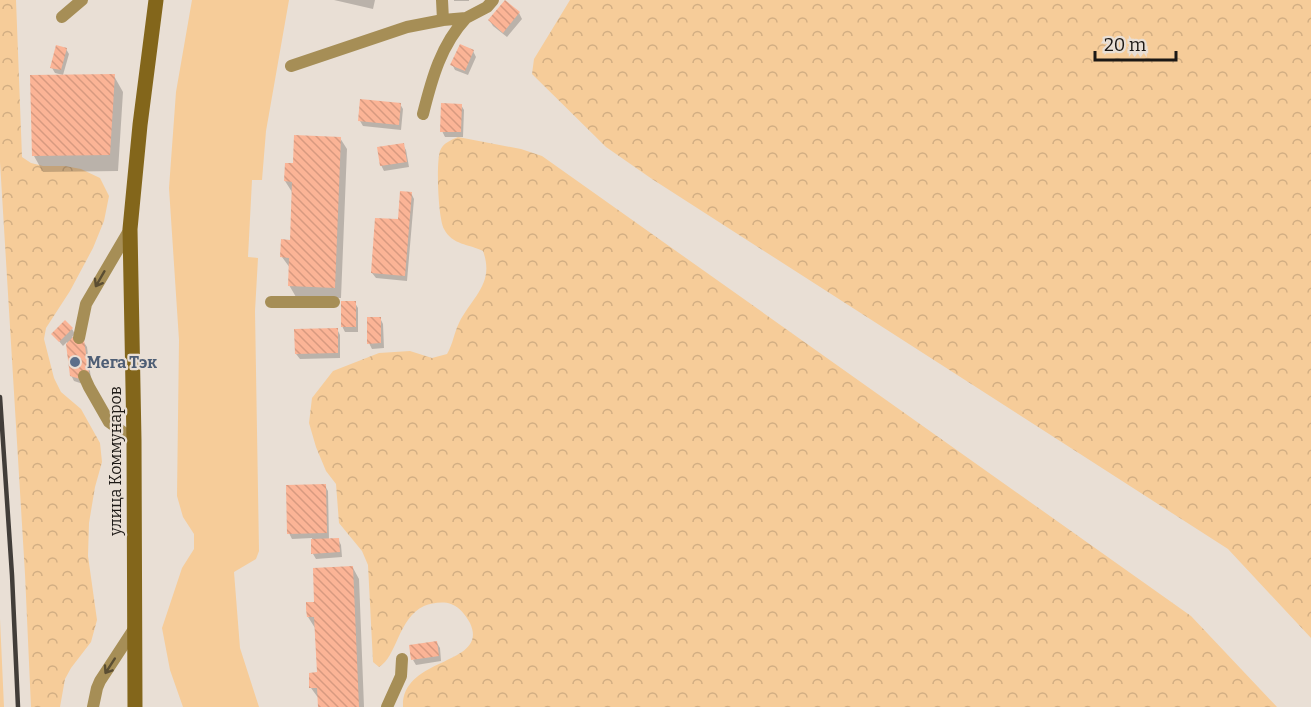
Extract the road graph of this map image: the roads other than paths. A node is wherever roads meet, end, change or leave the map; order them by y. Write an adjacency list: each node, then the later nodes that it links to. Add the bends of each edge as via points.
1 (82, 0): 5 (lane)
2 (156, 0): 10 (main road, улица Коммунаров)
3 (442, 0): 7 (lane)
4 (493, 0): 6 (lane)
5 (62, 17)
6 (466, 18): 7 (lane); 9 (lane, via 440,55)
7 (443, 20): 8 (lane, via 407,27)
8 (291, 66)
9 (423, 114)
10 (130, 229): 13 (lane, one-way to 13, via 86,304); 15 (main road, улица Коммунаров)
11 (271, 302): 12 (lane)
12 (334, 302)
13 (79, 338)
14 (84, 376): 15 (lane, via 109,422)
15 (134, 440): 16 (main road, улица Коммунаров)
16 (134, 629): 18 (lane, one-way to 18, via 100,681); 19 (main road, улица Коммунаров)
17 (402, 659): 20 (lane, via 401,676)
18 (93, 707)
19 (135, 707)
20 (387, 707)

